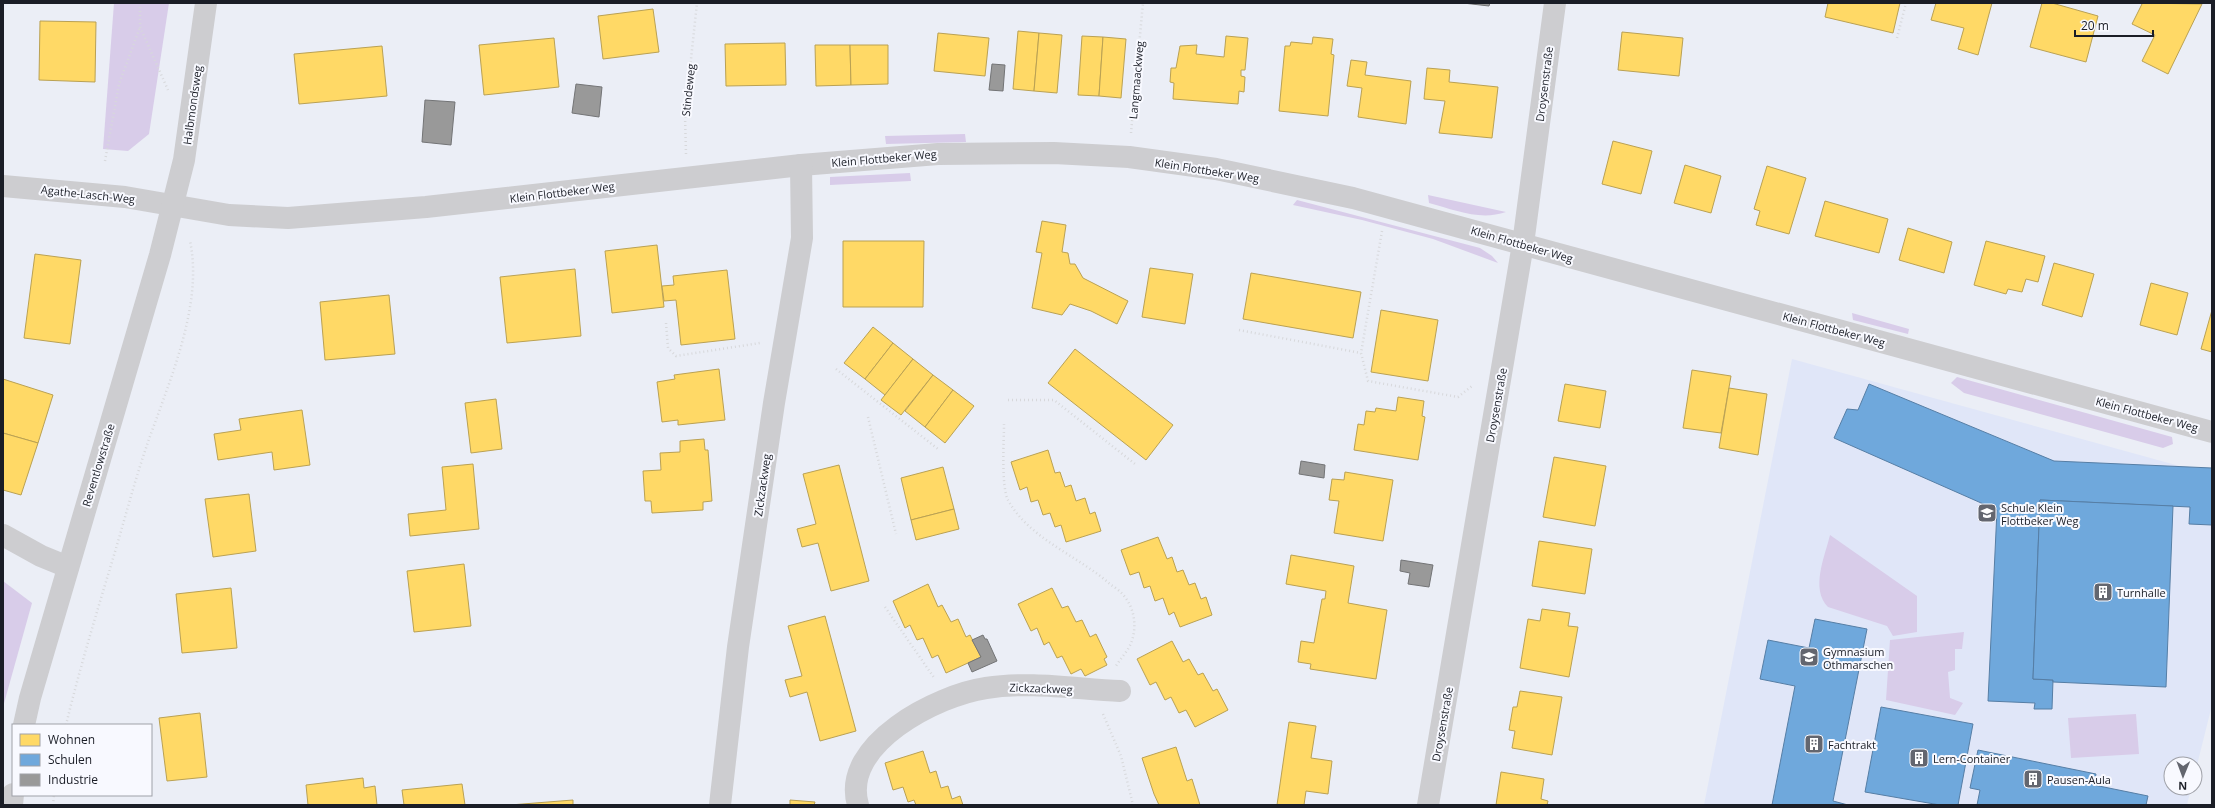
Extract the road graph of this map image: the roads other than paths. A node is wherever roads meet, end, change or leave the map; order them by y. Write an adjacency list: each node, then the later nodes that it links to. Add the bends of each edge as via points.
1 (206, 3): 5 (street, Halbmondsweg, via 188,138)
2 (1555, 3): 6 (street, Droysenstraße)
3 (801, 165): 5 (street, Klein Flottbeker Weg, via 426,207 300,217 229,215); 6 (street, Klein Flottbeker Weg, via 938,154 1054,153 1129,157 1216,169 1353,198); 12 (street, Zickzackweg, via 802,238 738,647)
4 (3, 186): 5 (street, Agathe-Lasch-Weg, via 110,195)
5 (173, 205): 9 (street, Reventlowstraße, via 155,275)
6 (1523, 244): 7 (street, Klein Flottbeker Weg); 14 (street, Droysenstraße)
7 (2212, 432)
8 (3, 535): 9 (street, via 41,556)
9 (68, 567): 11 (street, Reventlowstraße)
10 (1120, 691): 13 (street, Zickzackweg, via 1022,685 985,688 921,711 892,730 874,746 860,766 856,785)
11 (24, 724)
12 (720, 805)
13 (858, 805)
14 (1428, 805)

